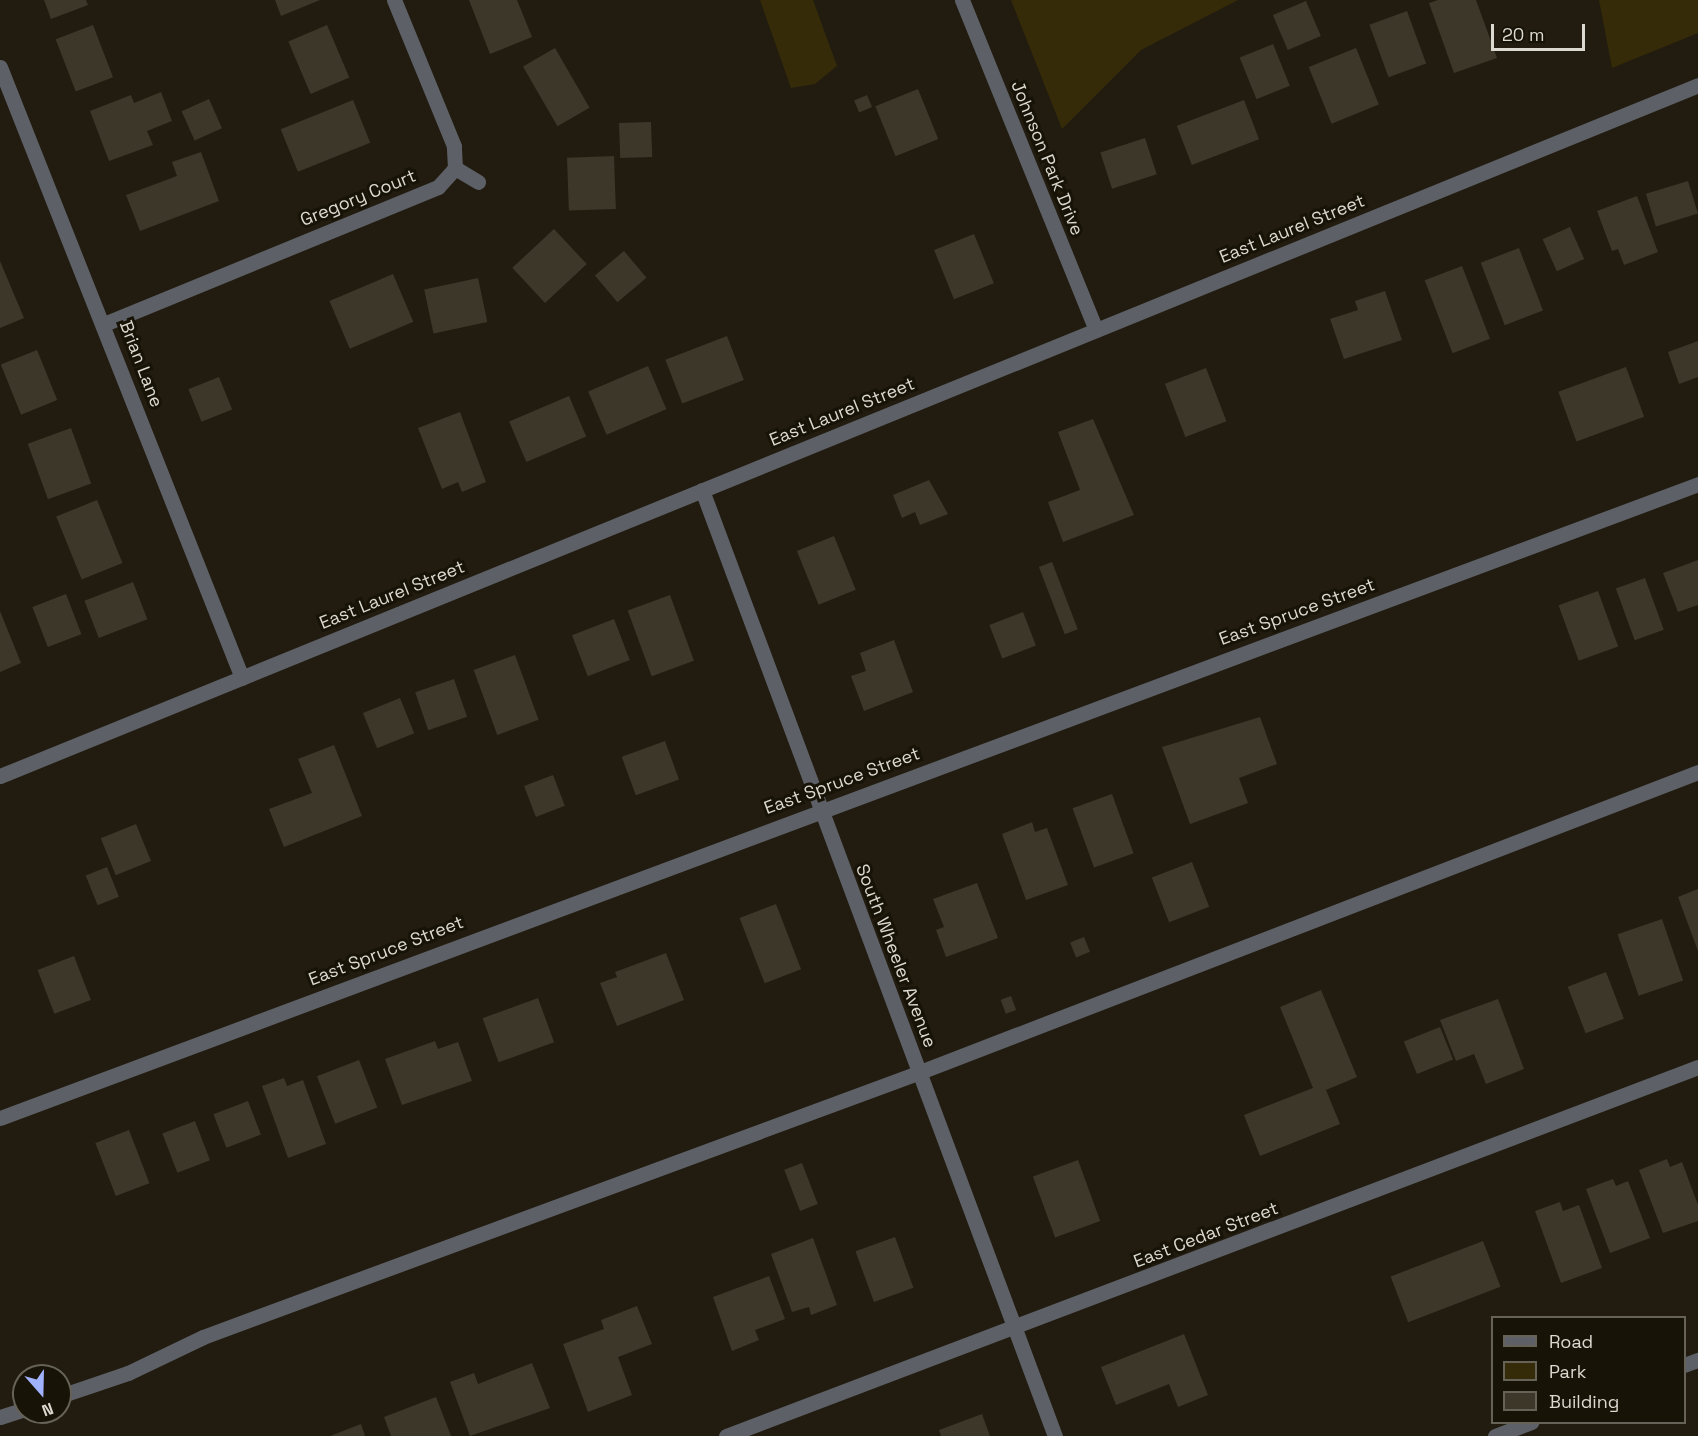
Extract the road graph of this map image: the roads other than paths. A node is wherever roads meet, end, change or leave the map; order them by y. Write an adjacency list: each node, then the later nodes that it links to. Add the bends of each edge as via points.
1 (394, 0): 5 (street, via 454,146)
2 (962, 0): 8 (street, Johnson Park Drive)
3 (0, 67): 7 (street, Brian Lane)
4 (1698, 85): 8 (street, East Laurel Street)
5 (454, 168): 6 (street); 7 (street, Gregory Court, via 438,187)
6 (478, 182)
7 (104, 324): 11 (street, Brian Lane)
8 (1096, 330): 10 (street, East Laurel Street)
9 (1698, 484): 14 (street, East Spruce Street)
10 (702, 490): 11 (street, East Laurel Street); 14 (street, South Wheeler Avenue)
11 (242, 678): 13 (street, East Laurel Street)
12 (1698, 772): 16 (street)
13 (0, 776)
14 (818, 810): 16 (street, South Wheeler Avenue); 17 (street, East Spruce Street)
15 (1698, 1067): 18 (street, East Cedar Street)
16 (920, 1072): 18 (street, South Wheeler Avenue); 19 (street, via 202,1337 128,1373)
17 (0, 1118)
18 (1015, 1329): 21 (street, East Cedar Street); 22 (street, South Wheeler Avenue)
19 (72, 1392)
20 (1526, 1424): 23 (street)
21 (726, 1436)
22 (1055, 1436)
23 (1495, 1436)

